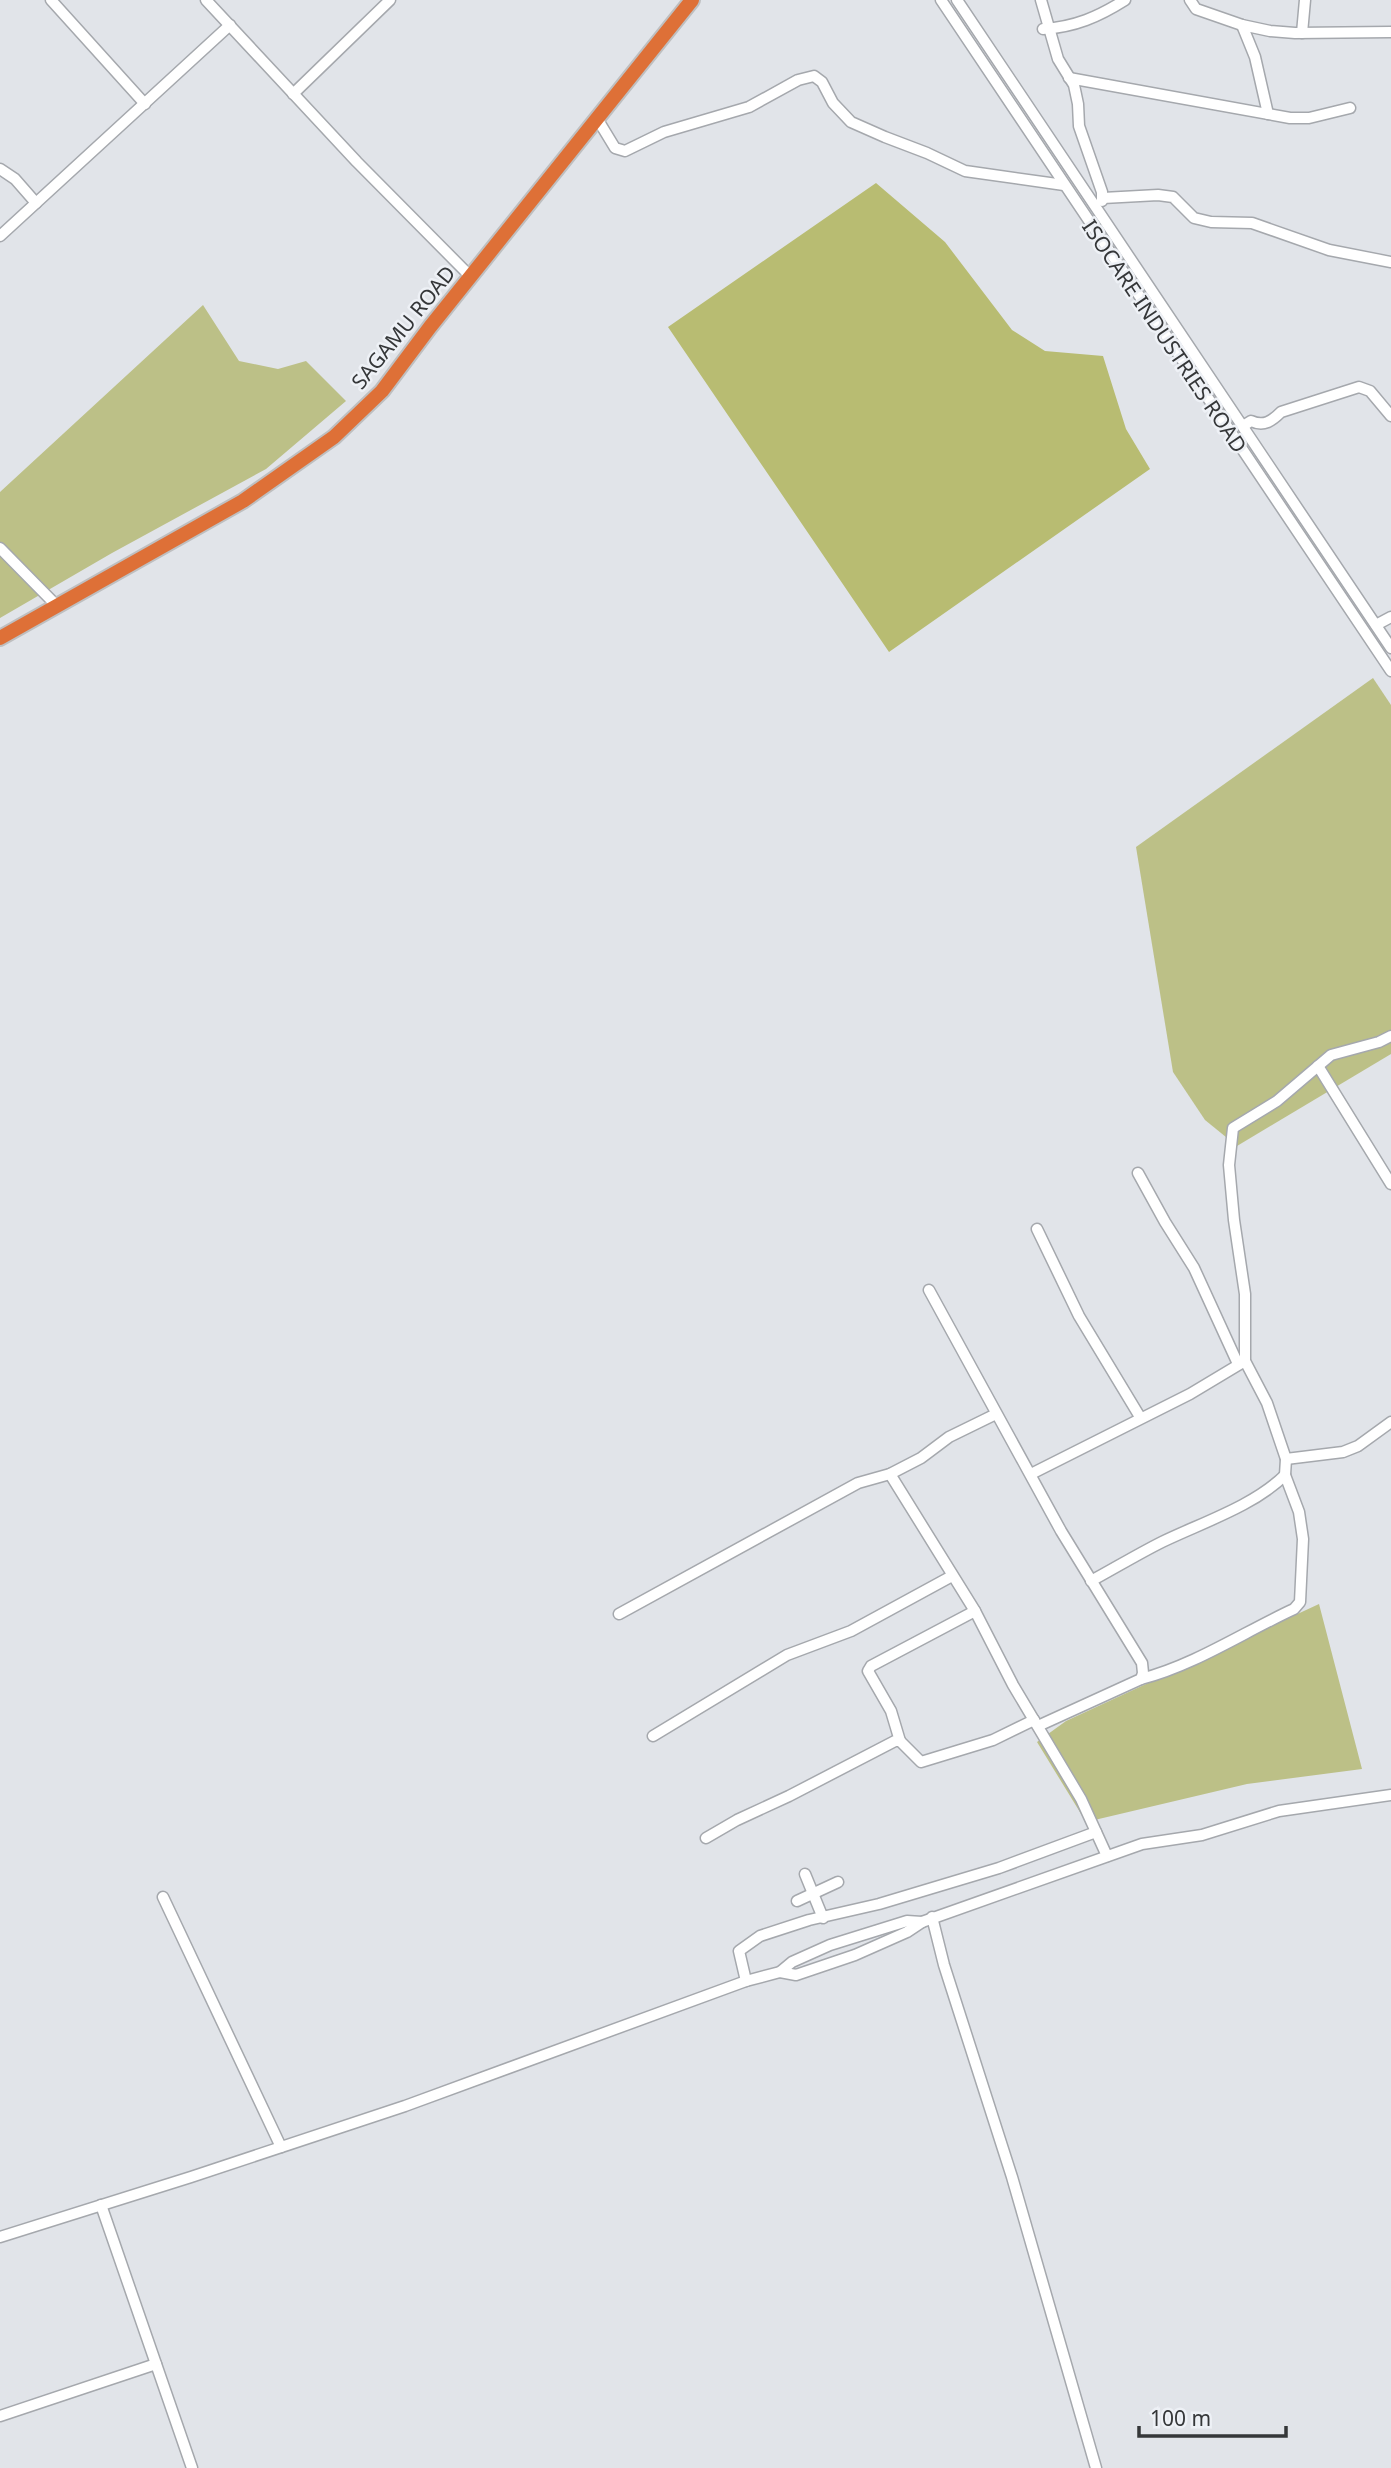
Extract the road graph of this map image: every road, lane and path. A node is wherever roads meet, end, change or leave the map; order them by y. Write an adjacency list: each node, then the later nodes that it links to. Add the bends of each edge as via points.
1 (51, 0): 20 (street)
2 (206, 0): 13 (street)
3 (390, 0): 19 (street)
4 (692, 0): 23 (highway, SAGAMU ROAD)
5 (941, 0): 12 (street, ISOCARE INDUSTRIES ROAD)
6 (957, 0): 11 (street, ISOCARE INDUSTRIES ROAD)
7 (1041, 0): 15 (street)
8 (1125, 0): 15 (street, via 1083,23)
9 (1190, 0): 14 (street, via 1196,9)
10 (1305, 0): 17 (street)
11 (965, 11): 12 (street); 28 (street, ISOCARE INDUSTRIES ROAD)
12 (954, 18): 25 (street, ISOCARE INDUSTRIES ROAD)
13 (230, 25): 19 (street); 20 (street)
14 (1242, 26): 17 (street); 22 (street, via 1255,57)
15 (1046, 29): 18 (street)
16 (1391, 32): 17 (street)
17 (1302, 33)
18 (1069, 78): 22 (street); 26 (street)
19 (293, 94): 31 (street)
20 (145, 104): 27 (street)
21 (1350, 108): 22 (street, via 1309,118)
22 (1268, 114)
23 (598, 120): 25 (street, via 615,148 625,150 664,132 749,107 814,76 851,122 885,137 965,171); 31 (highway, SAGAMU ROAD)
24 (0, 169): 27 (street)
25 (1064, 185): 33 (street, ISOCARE INDUSTRIES ROAD)
26 (1103, 198): 28 (street); 30 (street, via 1173,197 1194,218 1252,223 1329,250)
27 (36, 203): 29 (street)
28 (1098, 210): 32 (street, ISOCARE INDUSTRIES ROAD)
29 (0, 236)
30 (1391, 262)
31 (471, 277): 37 (highway, SAGAMU ROAD, via 382,391 334,437 243,501)
32 (1223, 398): 33 (street); 35 (street, ISOCARE INDUSTRIES ROAD)
33 (1212, 406): 42 (street, ISOCARE INDUSTRIES ROAD)
34 (1391, 416): 35 (street, via 1370,391 1359,387 1281,412 1266,423 1251,421)
35 (1242, 426): 39 (street, ISOCARE INDUSTRIES ROAD)
36 (0, 548): 37 (street)
37 (57, 606): 40 (highway, SAGAMU ROAD)
38 (1391, 617): 39 (street)
39 (1376, 625): 41 (street, ISOCARE INDUSTRIES ROAD)
40 (0, 638)
41 (1391, 648)
42 (1391, 671)
43 (1391, 1036): 44 (street, via 1331,1055)
44 (1318, 1066): 46 (street); 49 (street, via 1277,1101 1233,1128 1229,1165 1245,1294)
45 (1138, 1173): 49 (street, via 1194,1268)
46 (1391, 1184)
47 (1037, 1229): 51 (street, via 1079,1316)
48 (929, 1290): 50 (street)
49 (1241, 1363): 51 (street); 53 (street, via 1267,1403)
50 (996, 1414): 54 (street); 55 (street)
51 (1140, 1417): 55 (street)
52 (1391, 1422): 53 (street, via 1358,1447)
53 (1286, 1459): 56 (street)
54 (890, 1474): 57 (street); 60 (street, via 858,1483)
55 (1031, 1474): 58 (street)
56 (1285, 1475): 58 (street, via 1232,1509); 61 (street, via 1303,1526 1300,1602 1245,1634)
57 (952, 1576): 59 (street); 63 (street, via 851,1631 787,1655)
58 (1091, 1581): 61 (street, via 1138,1655)
59 (975, 1611): 62 (street); 64 (street, via 868,1671 891,1712)
60 (619, 1614)
61 (1141, 1679): 62 (street)
62 (1036, 1723): 64 (street, via 921,1762); 66 (street)
63 (653, 1736)
64 (900, 1741): 67 (street)
65 (1391, 1794): 68 (street, via 1279,1811 1202,1835 1142,1844)
66 (1096, 1832): 68 (street); 74 (street, via 999,1868)
67 (706, 1838)
68 (1107, 1856): 75 (street)
69 (805, 1874): 71 (street)
70 (838, 1882): 71 (street)
71 (813, 1893): 73 (street); 74 (street)
72 (163, 1897): 78 (street)
73 (797, 1901)
74 (823, 1918): 77 (street, via 760,1936 739,1951)
75 (927, 1919): 76 (street, via 830,1945); 76 (street, via 855,1955 796,1975); 84 (street, via 1012,2177)
76 (780, 1972): 77 (street)
77 (746, 1980): 78 (street)
78 (281, 2147): 79 (street)
79 (101, 2205): 80 (street); 81 (street)
80 (0, 2236)
81 (156, 2364): 82 (street); 83 (street)
82 (0, 2416)
83 (192, 2468)
84 (1096, 2468)

